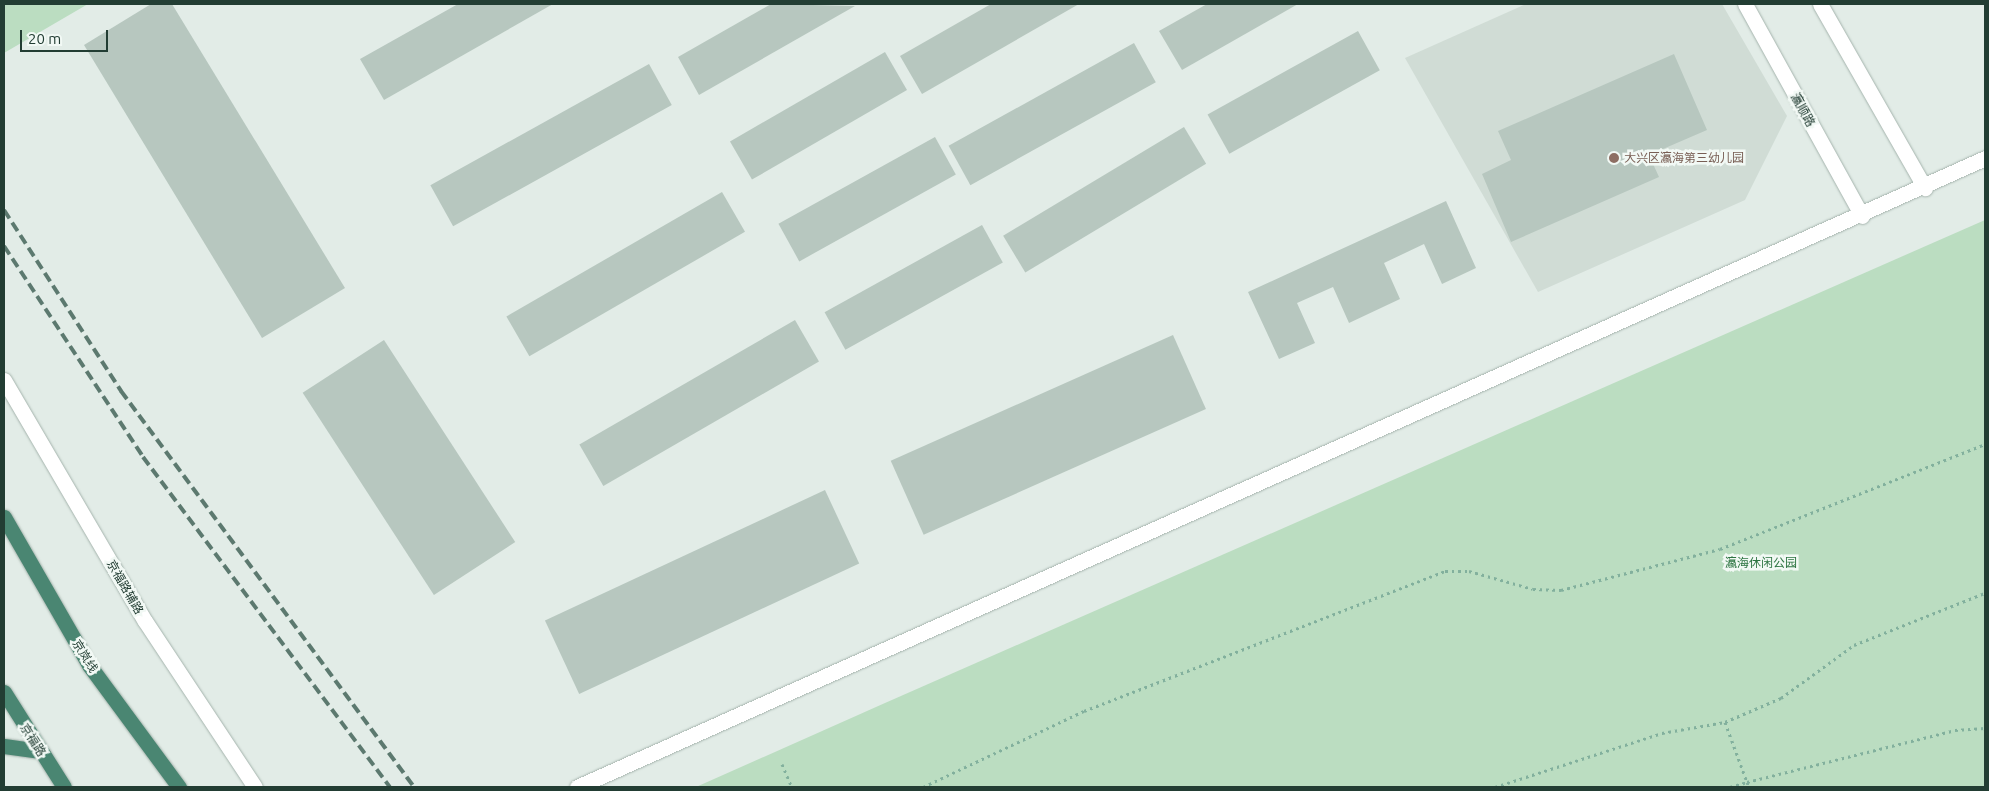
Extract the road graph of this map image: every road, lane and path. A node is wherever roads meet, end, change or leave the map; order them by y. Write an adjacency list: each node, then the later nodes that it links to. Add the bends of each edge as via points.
1 (1745, 4): 5 (street, 瀛顺路)
2 (1820, 4): 4 (street)
3 (1985, 158): 4 (street)
4 (1925, 188): 5 (street)
5 (1862, 216): 20 (street)
6 (4, 380): 19 (street, 京福路辅路, via 145,621)
7 (1985, 444): 22 (path, via 1728,546 1561,590 1533,589 1469,571 1445,571 1084,711)
8 (4, 517): 18 (highway, 京岚线, via 89,665)
9 (1985, 593): 11 (path, via 1854,645 1781,698)
10 (4, 692): 14 (highway, 京福路)
11 (1724, 722): 16 (path); 23 (path, via 1662,733)
12 (1985, 728): 16 (path, via 1955,730)
13 (4, 746): 14 (highway)
14 (40, 751): 17 (highway, 京福路)
15 (782, 764): 21 (path)
16 (1747, 782): 24 (path); 25 (path)
17 (64, 787)
18 (179, 787)
19 (255, 787)
20 (577, 787)
21 (792, 787)
22 (922, 787)
23 (1495, 787)
24 (1730, 787)
25 (1749, 787)

